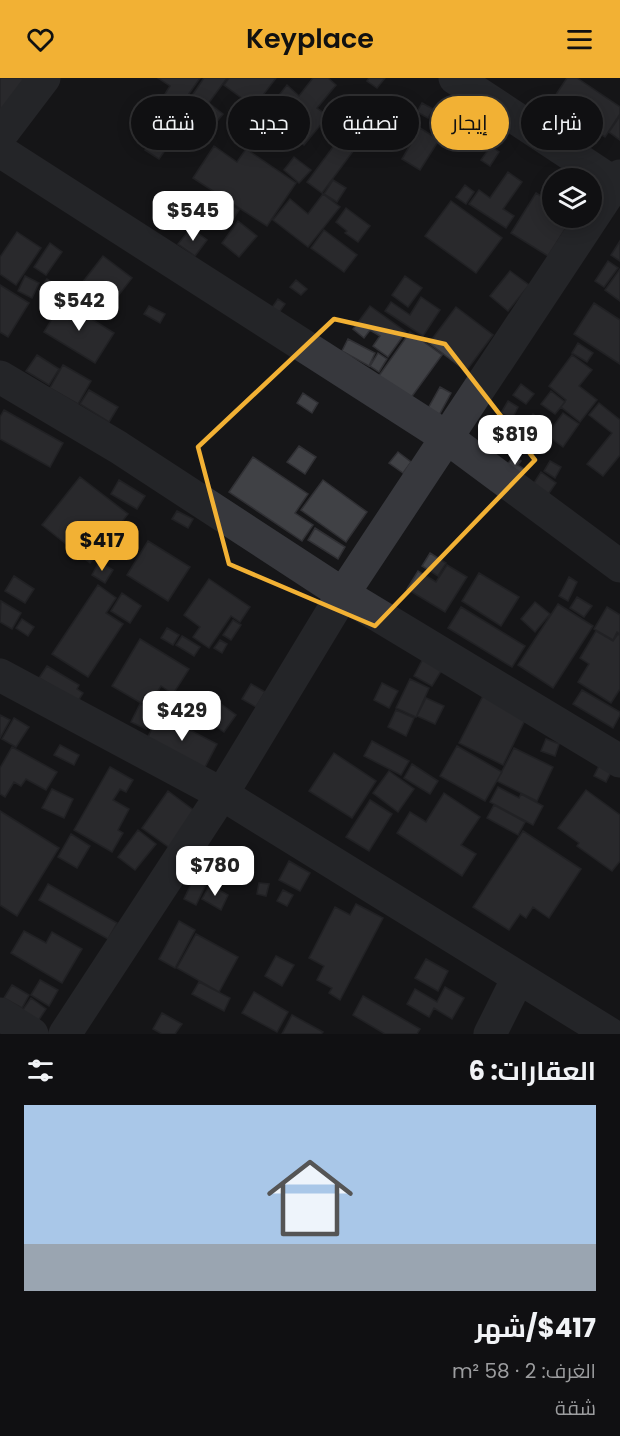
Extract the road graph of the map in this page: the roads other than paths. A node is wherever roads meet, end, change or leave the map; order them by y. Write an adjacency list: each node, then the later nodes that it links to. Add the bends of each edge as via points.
1 (44, 78): 3 (street)
2 (455, 78): 5 (street)
3 (0, 136)
4 (0, 151): 7 (street)
5 (618, 182): 7 (street)
6 (0, 376): 9 (street, via 118,447)
7 (446, 437): 8 (street); 9 (street)
8 (620, 566)
9 (343, 594): 11 (street); 12 (street)
10 (0, 675): 12 (street)
11 (620, 761)
12 (222, 794): 13 (street); 14 (street)
13 (518, 978): 15 (street); 16 (street)
14 (65, 1034)
15 (490, 1034)
16 (610, 1034)

